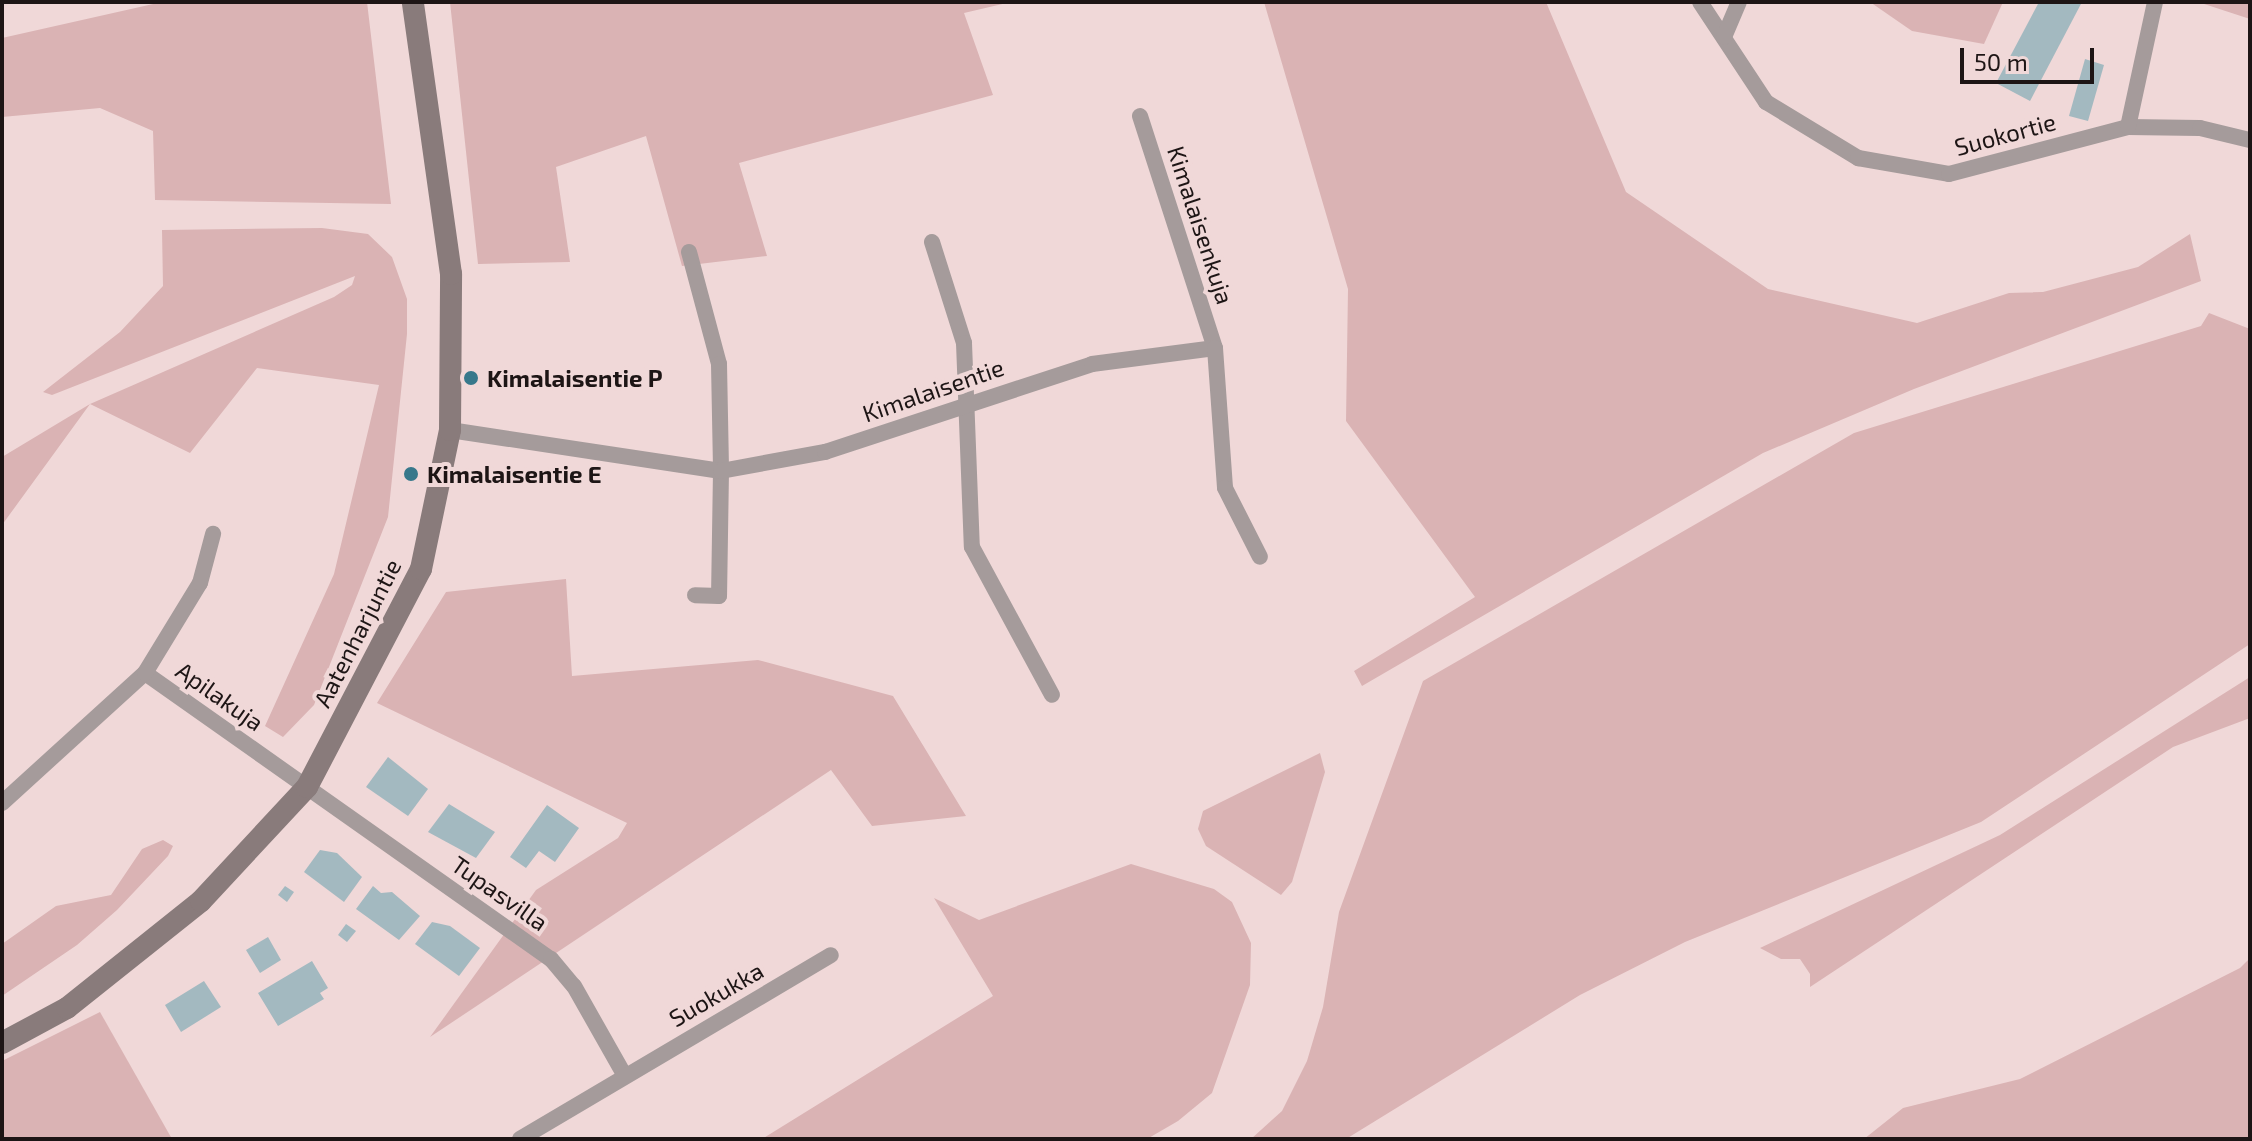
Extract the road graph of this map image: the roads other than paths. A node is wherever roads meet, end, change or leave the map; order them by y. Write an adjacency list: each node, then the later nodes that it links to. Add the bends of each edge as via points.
1 (413, 2): 13 (street, Aatenharjuntie, via 451,274)
2 (1700, 2): 5 (street, Suokortie)
3 (1739, 2): 5 (street)
4 (2155, 2): 7 (street)
5 (1724, 37): 7 (street, Suokortie, via 1766,102 1858,158 1949,174)
6 (1140, 116): 11 (street, Kimalaisenkuja)
7 (2128, 127): 8 (street, Suokortie, via 2200,128)
8 (2250, 140)
9 (932, 242): 12 (street, via 964,343)
10 (689, 252): 14 (street, via 719,364)
11 (1215, 348): 12 (street, Kimalaisentie, via 1092,364); 16 (street, via 1225,488)
12 (970, 402): 14 (street, Kimalaisentie, via 825,452); 19 (street, via 972,547)
13 (450, 430): 14 (street, Kimalaisentie); 20 (street, Aatenharjuntie, via 421,569)
14 (721, 471): 17 (street, via 719,596)
15 (213, 534): 18 (street, via 200,583)
16 (1260, 557)
17 (695, 595)
18 (145, 673): 20 (street, Apilakuja); 21 (street, Apilakuja)
19 (1052, 695)
20 (307, 787): 23 (street, Aatenharjuntie, via 201,901 67,1008); 24 (street, Tupasvilla, via 551,959 574,986)
21 (2, 803)
22 (831, 955): 24 (street, Suokukka)
23 (2, 1043)
24 (625, 1076): 25 (street, Suokukka)
25 (520, 1139)

